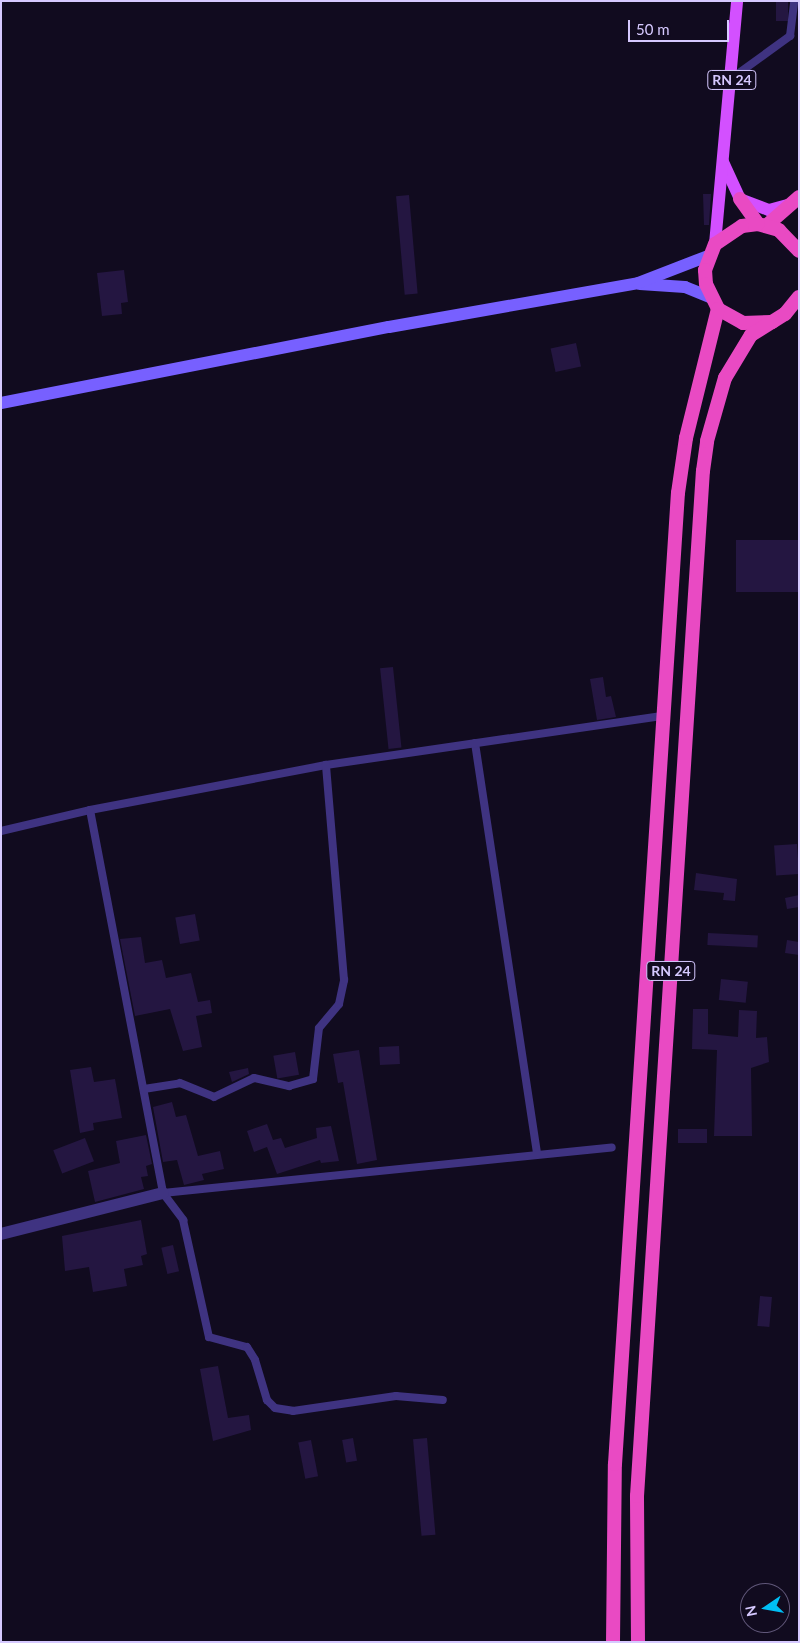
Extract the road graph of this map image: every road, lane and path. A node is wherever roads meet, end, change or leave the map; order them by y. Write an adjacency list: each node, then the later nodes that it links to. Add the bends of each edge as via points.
1 (737, 1): 3 (main road, RN 24)
2 (794, 1): 3 (lane, via 790,36)
3 (732, 78): 4 (main road, RN 24)
4 (722, 159): 5 (main road); 8 (main road)
5 (740, 199): 6 (main road, via 770,210); 7 (highway)
6 (795, 201): 7 (highway)
7 (762, 225): 8 (highway, via 742,226); 9 (highway, via 790,239)
8 (712, 250): 10 (main road); 12 (highway, via 706,284)
9 (799, 251)
10 (638, 283): 12 (main road, via 685,287); 14 (main road, via 389,327)
11 (799, 297): 13 (highway, via 785,314)
12 (714, 303): 13 (highway, via 743,323); 15 (highway, RN 24, via 686,438 678,494)
13 (772, 322): 27 (highway, RN 24, via 751,334 725,378 707,441 703,471 637,1496)
14 (1, 403)
15 (663, 716): 16 (lane); 26 (highway, RN 24, via 615,1464)
16 (475, 743): 17 (lane); 22 (lane)
17 (326, 765): 18 (lane); 20 (lane, via 344,980 339,1004 319,1028 312,1079 290,1086 254,1078 214,1097 180,1083)
18 (90, 810): 19 (lane); 20 (lane)
19 (1, 831)
20 (144, 1089): 23 (lane)
21 (612, 1146): 22 (lane)
22 (537, 1154): 23 (lane)
23 (164, 1193): 24 (street); 25 (lane, via 184,1220 209,1337 247,1347 256,1360 267,1400 275,1408 293,1411 396,1396)
24 (1, 1234)
25 (442, 1400)
26 (613, 1642)
27 (638, 1642)

